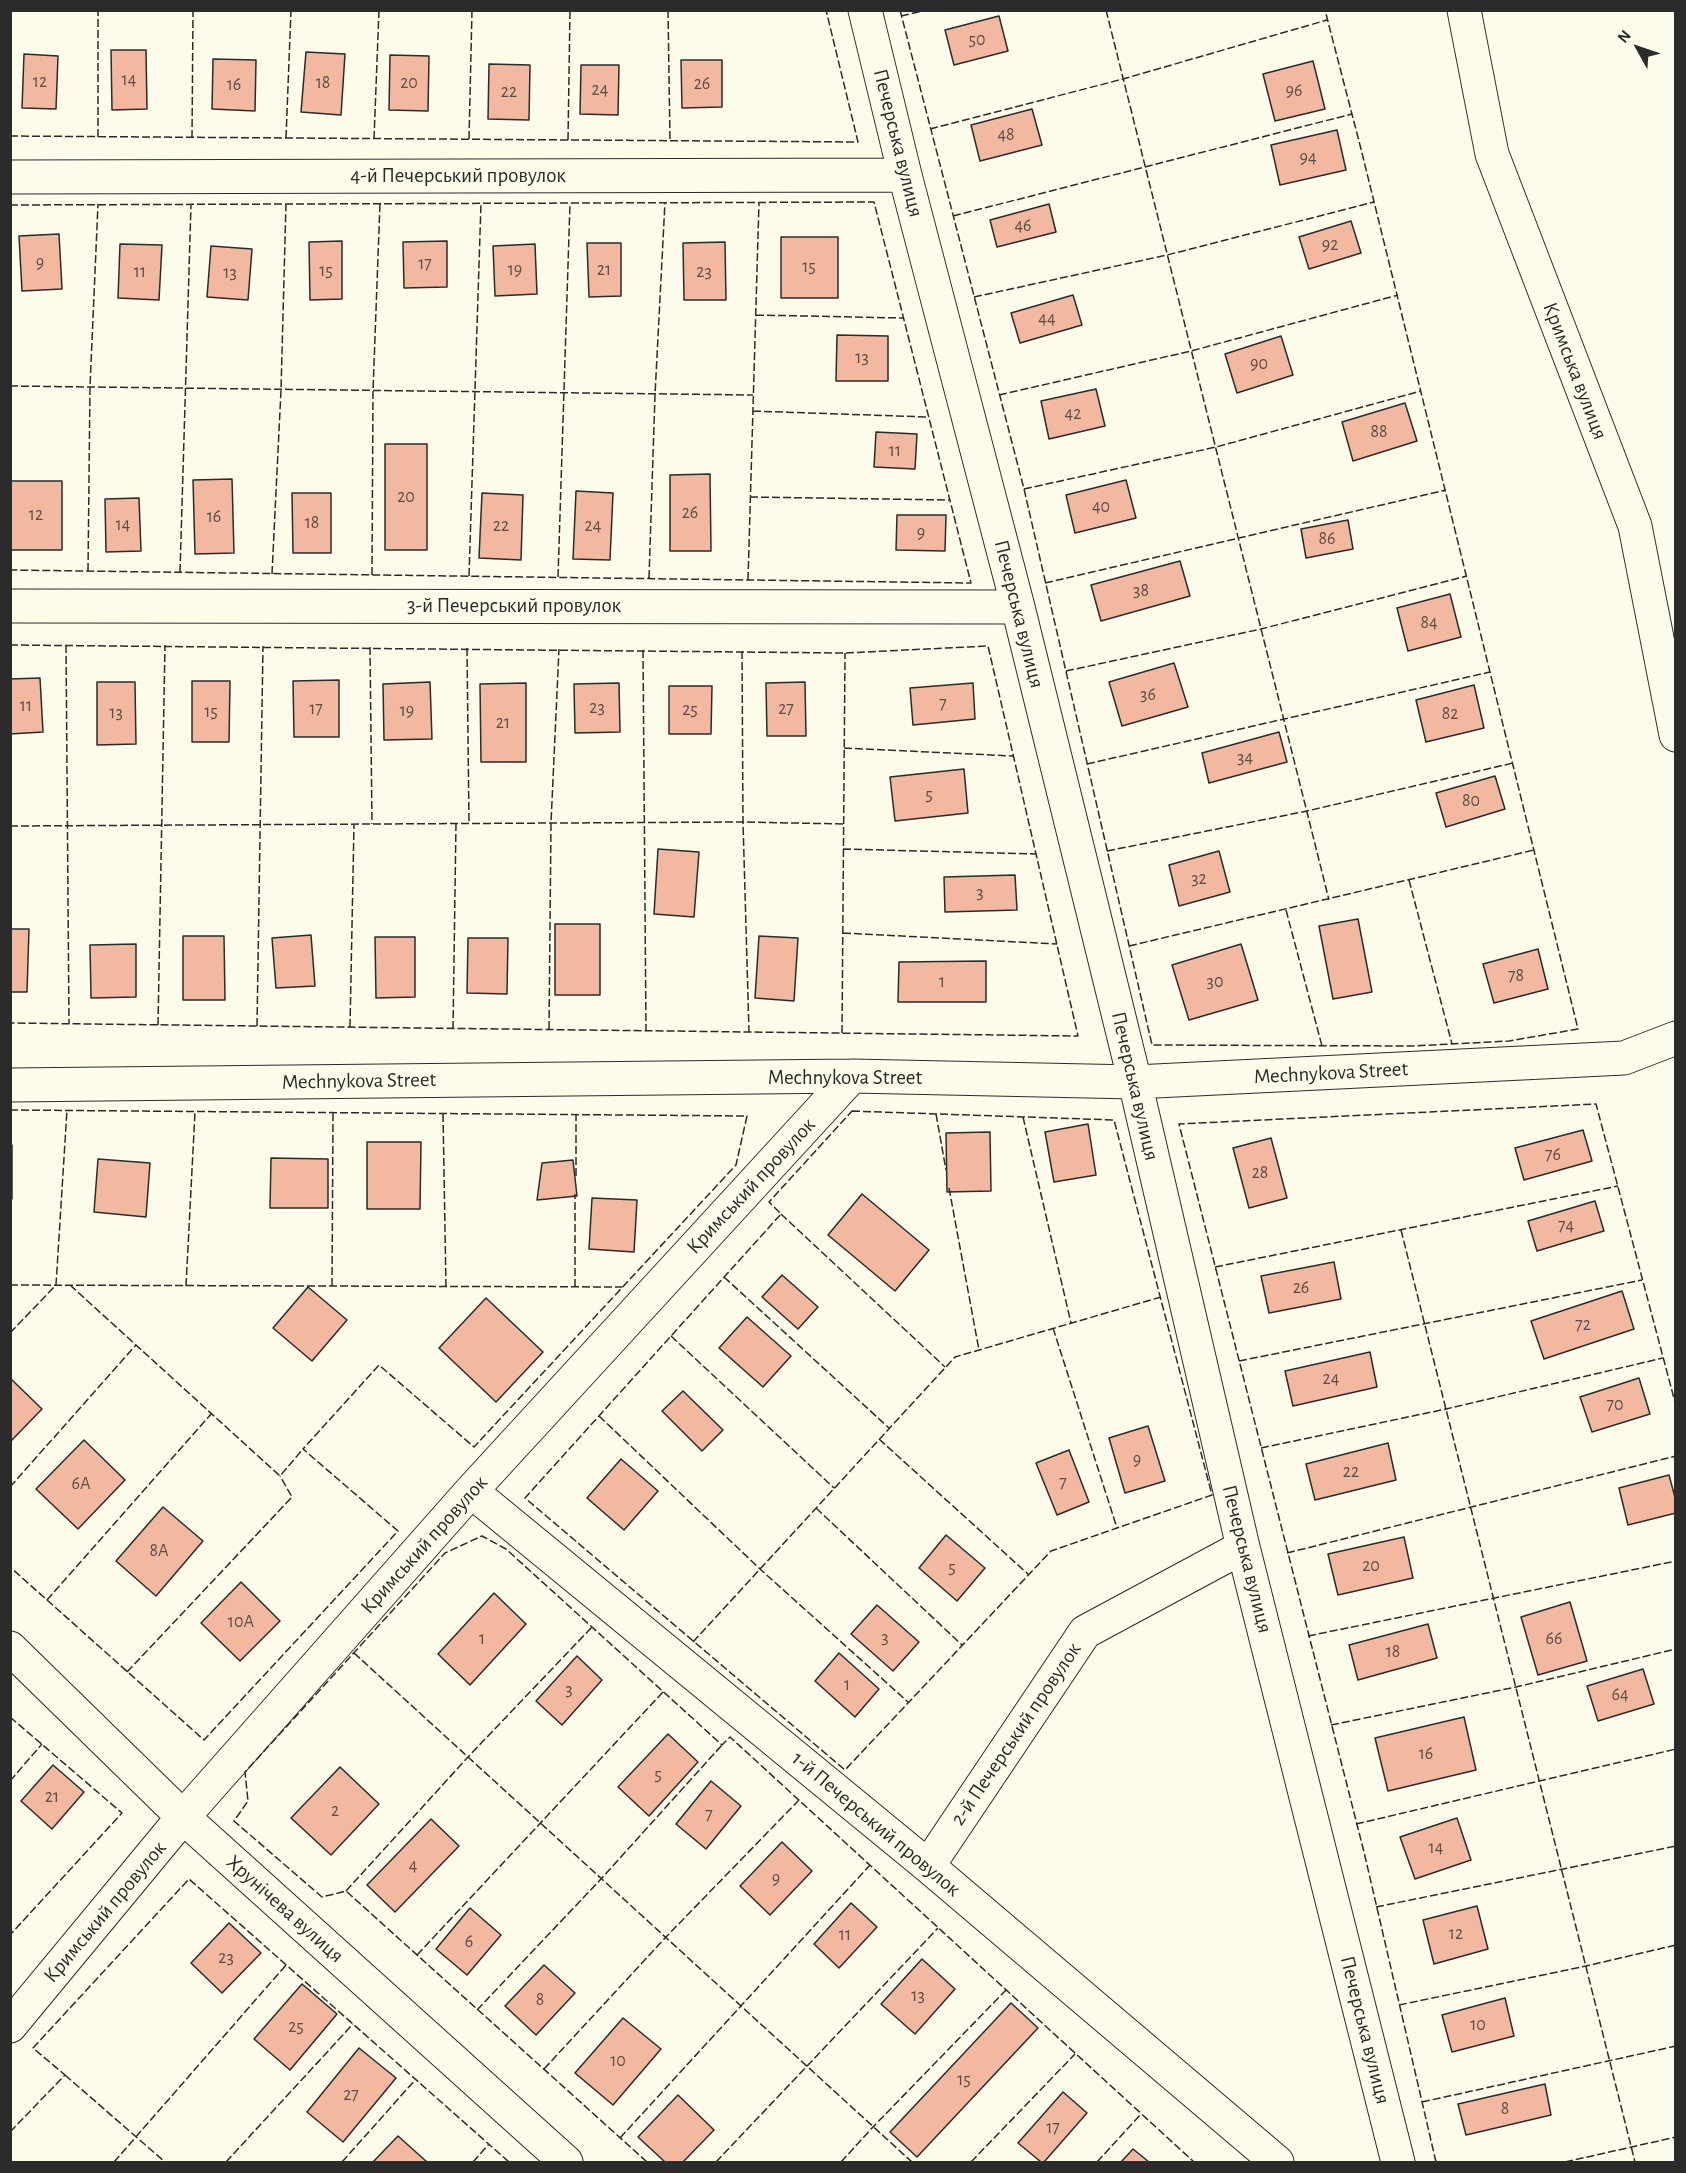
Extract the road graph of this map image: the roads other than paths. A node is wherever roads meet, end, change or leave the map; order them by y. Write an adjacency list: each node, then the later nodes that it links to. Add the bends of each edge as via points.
1 (865, 10): 3 (street, Печерська вулиця)
2 (1464, 10): 7 (street, Кримська вулиця, via 1492,154 1635,526)
3 (905, 175): 4 (street, 4-й Печерський провулок); 6 (street, Печерська вулиця)
4 (10, 177)
5 (10, 606): 6 (street, 3-й Печерський провулок)
6 (1018, 607): 10 (street, Печерська вулиця)
7 (1676, 735)
8 (1676, 1038): 10 (street, Mechnykova Street, via 1623,1058)
9 (852, 1076): 10 (street, Mechnykova Street); 11 (street, Mechnykova Street); 12 (street, Кримський провулок)
10 (1135, 1082): 13 (street, Печерська вулиця)
11 (10, 1085)
12 (471, 1491): 15 (street, Кримський провулок); 16 (street, 1-й Печерський провулок)
13 (1243, 1546): 16 (street, 2-й Печерський провулок, via 1085,1632); 20 (street, Печерська вулиця)
14 (10, 1648): 15 (street, Хрунічева вулиця)
15 (183, 1817): 17 (street, Кримський провулок); 18 (street, Хрунічева вулиця)
16 (928, 1866): 19 (street, 1-й Печерський провулок)
17 (10, 2026)
18 (566, 2163)
19 (1277, 2163)
20 (1398, 2163)

